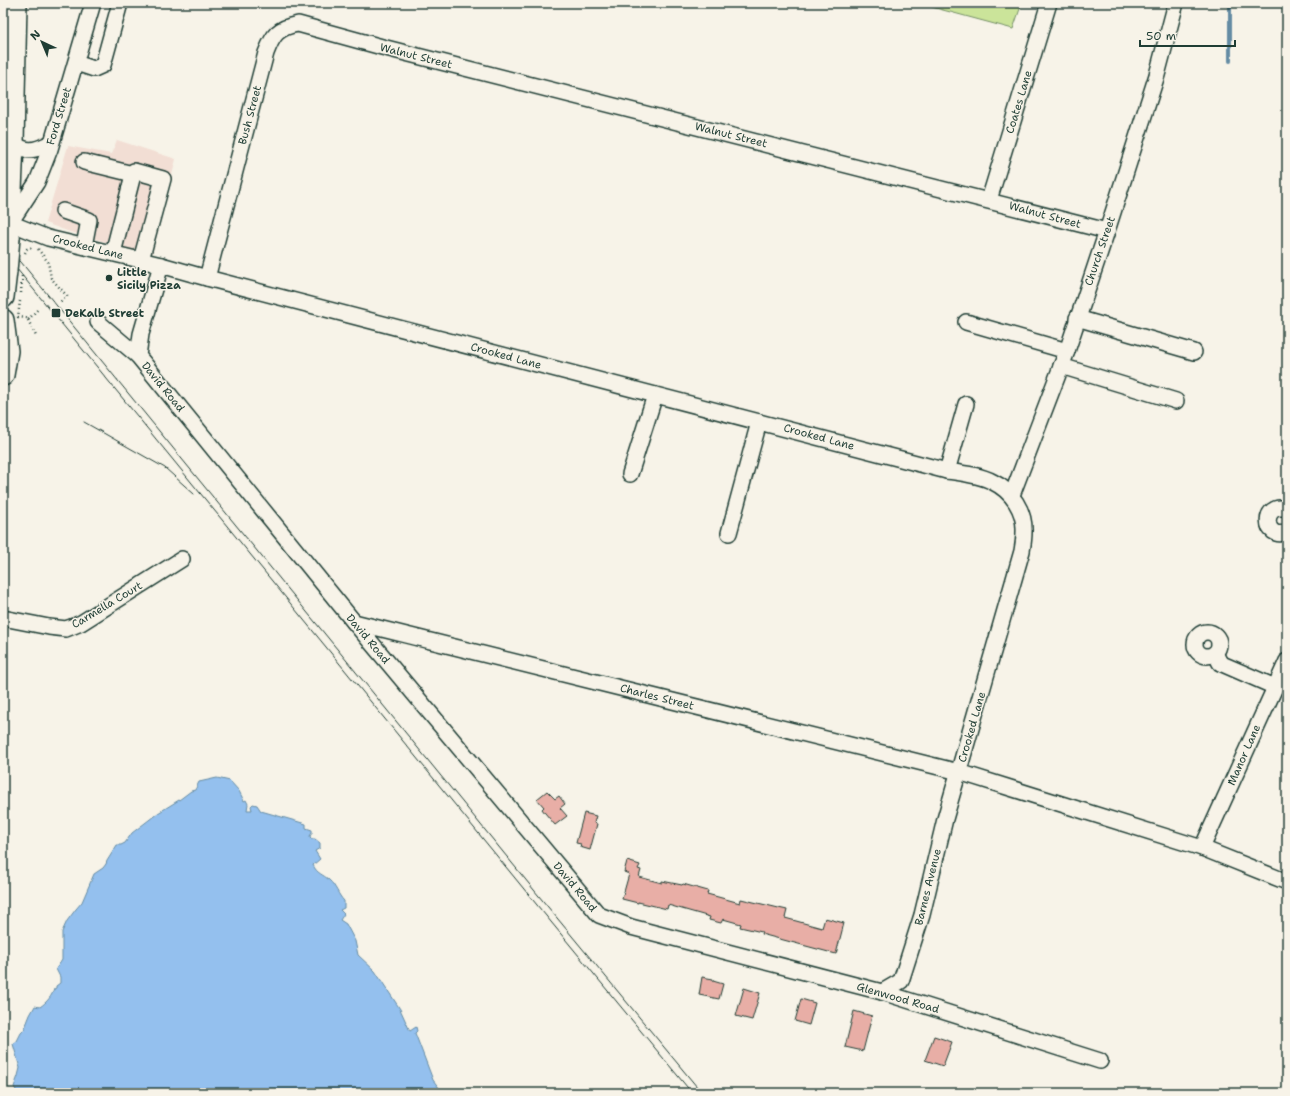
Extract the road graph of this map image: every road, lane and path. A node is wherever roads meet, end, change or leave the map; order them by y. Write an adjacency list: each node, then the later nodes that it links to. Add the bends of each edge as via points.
1 (16, 3): 6 (highway)
2 (94, 3): 8 (street, Ford Street)
3 (120, 3): 8 (street, via 103,65 94,69)
4 (1048, 3): 13 (street, Coates Lane)
5 (1176, 3): 16 (street, Church Street, via 1157,75)
6 (9, 39): 9 (highway)
7 (354, 40): 13 (street, Walnut Street); 22 (street, Bush Street, via 298,24 284,28 272,38)
8 (76, 63): 10 (street, Ford Street)
9 (13, 143): 10 (street, via 27,150 36,150); 15 (highway)
10 (51, 143): 15 (street, Ford Street, via 37,182)
11 (84, 162): 12 (street)
12 (133, 174): 19 (street); 20 (street, via 134,171 163,179)
13 (989, 200): 16 (street, Walnut Street)
14 (63, 211): 17 (street, via 89,220)
15 (10, 230): 17 (street, Crooked Lane); 23 (highway, bridge, via 6,271)
16 (1107, 231): 26 (street, Church Street)
17 (84, 246): 19 (street, Crooked Lane)
18 (27, 249): 24 (path, via 36,246 48,262 51,278 67,296)
19 (113, 253): 20 (street, Crooked Lane)
20 (141, 260): 21 (street, Crooked Lane)
21 (161, 265): 22 (street, Crooked Lane); 34 (street, David Road, via 141,334)
22 (206, 278): 37 (street, Crooked Lane)
23 (12, 295): 28 (path, via 18,317)
24 (60, 302)
25 (39, 308): 28 (path)
26 (1077, 318): 32 (street, Church Street); 33 (street)
27 (3, 320): 36 (highway, via 7,351)
28 (28, 320): 31 (path)
29 (98, 322): 34 (street)
30 (966, 322): 32 (street)
31 (36, 336)
32 (1066, 351): 35 (street, Church Street)
33 (1194, 352)
34 (138, 356): 49 (street, David Road)
35 (1061, 366): 38 (street); 43 (street, Church Street)
36 (3, 375)
37 (655, 395): 40 (street, Crooked Lane); 42 (street)
38 (1176, 401)
39 (966, 404): 41 (street)
40 (759, 422): 41 (street, Crooked Lane); 46 (street)
41 (947, 471): 43 (street, Crooked Lane, via 993,481)
42 (630, 474)
43 (1012, 495): 53 (street, Crooked Lane, via 1022,514 1025,531 1022,551)
44 (1287, 509): 45 (street, via 1273,511 1268,520 1268,525 1275,532)
45 (1287, 532)
46 (729, 533)
47 (182, 559): 48 (street, Carmella Court, via 81,623 66,628)
48 (3, 618)
49 (354, 622): 53 (street, Charles Street); 56 (street, David Road, via 599,915 631,927)
50 (1215, 653): 52 (street, via 1220,663)
51 (1287, 661): 52 (street, Manor Lane)
52 (1275, 687): 54 (street, Manor Lane)
53 (959, 772): 54 (street, Crooked Lane); 57 (street, Barnes Avenue, via 922,915 901,981)
54 (1202, 848): 55 (street, Crooked Lane)
55 (1287, 882)
56 (693, 942): 57 (street, Glenwood Road)
57 (882, 992): 58 (street, Glenwood Road)
58 (1100, 1061)

